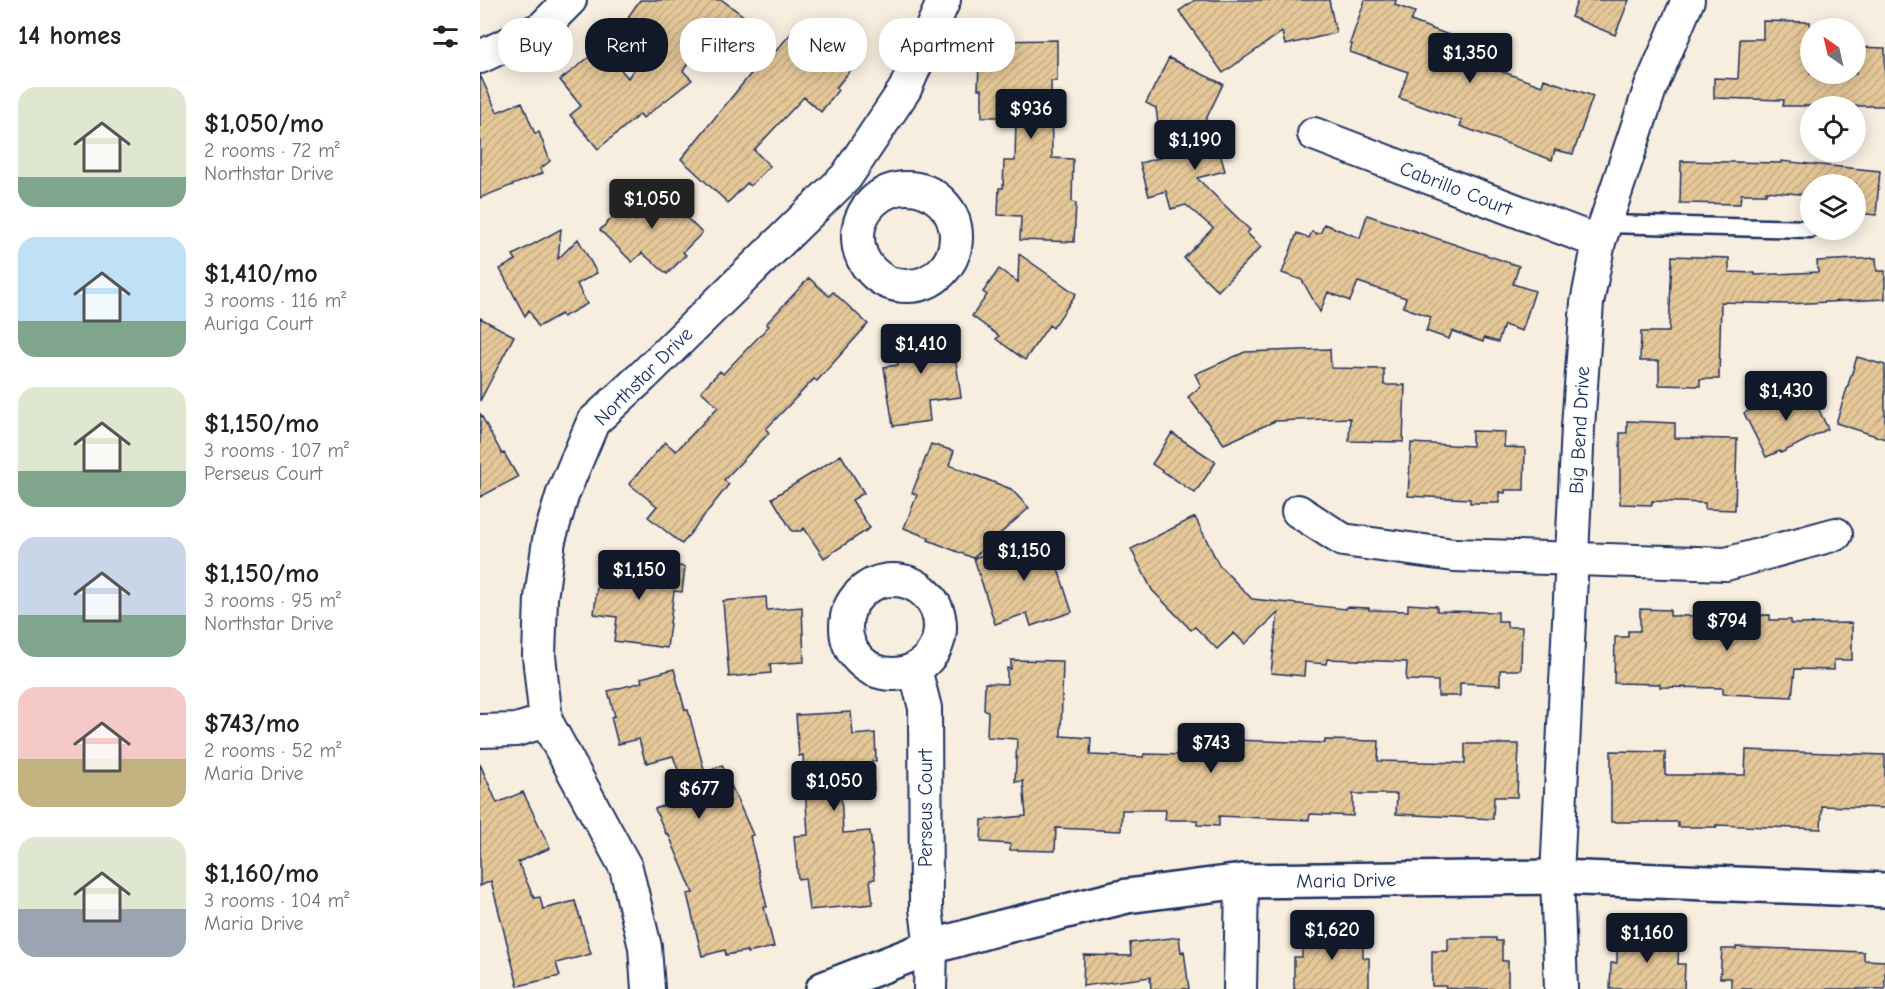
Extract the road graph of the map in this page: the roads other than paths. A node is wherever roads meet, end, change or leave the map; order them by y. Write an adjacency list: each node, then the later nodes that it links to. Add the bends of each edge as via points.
1 (570, 0): 4 (street, via 542,28)
2 (944, 0): 6 (street, Northstar Drive, via 905,89)
3 (1688, 0): 9 (street, Big Bend Drive, via 1650,89)
4 (480, 57)
5 (1314, 134): 9 (street, Cabrillo Court)
6 (846, 177): 7 (street); 14 (street, Northstar Drive, via 593,422 563,493 549,540 539,656)
7 (872, 202)
8 (1800, 229): 9 (lane)
9 (1602, 233): 12 (street, Big Bend Drive, via 1587,303)
10 (1298, 511): 12 (street, via 1343,540 1454,555)
11 (1836, 534): 12 (street, via 1726,564)
12 (1573, 559): 16 (street, Big Bend Drive)
13 (915, 669): 19 (street, Perseus Court, via 925,708 926,909)
14 (546, 721): 15 (street, via 516,730); 20 (street, Northstar Drive, via 626,868 645,947)
15 (480, 731)
16 (1557, 877): 17 (street, Maria Drive); 18 (street, Maria Drive); 24 (street, Big Bend Drive)
17 (1242, 881): 19 (street, Maria Drive, via 1127,896); 23 (street)
18 (1885, 890)
19 (931, 947): 21 (street, Maria Drive); 22 (street, Perseus Court)
20 (648, 989)
21 (823, 989)
22 (930, 989)
23 (1240, 989)
24 (1561, 989)

